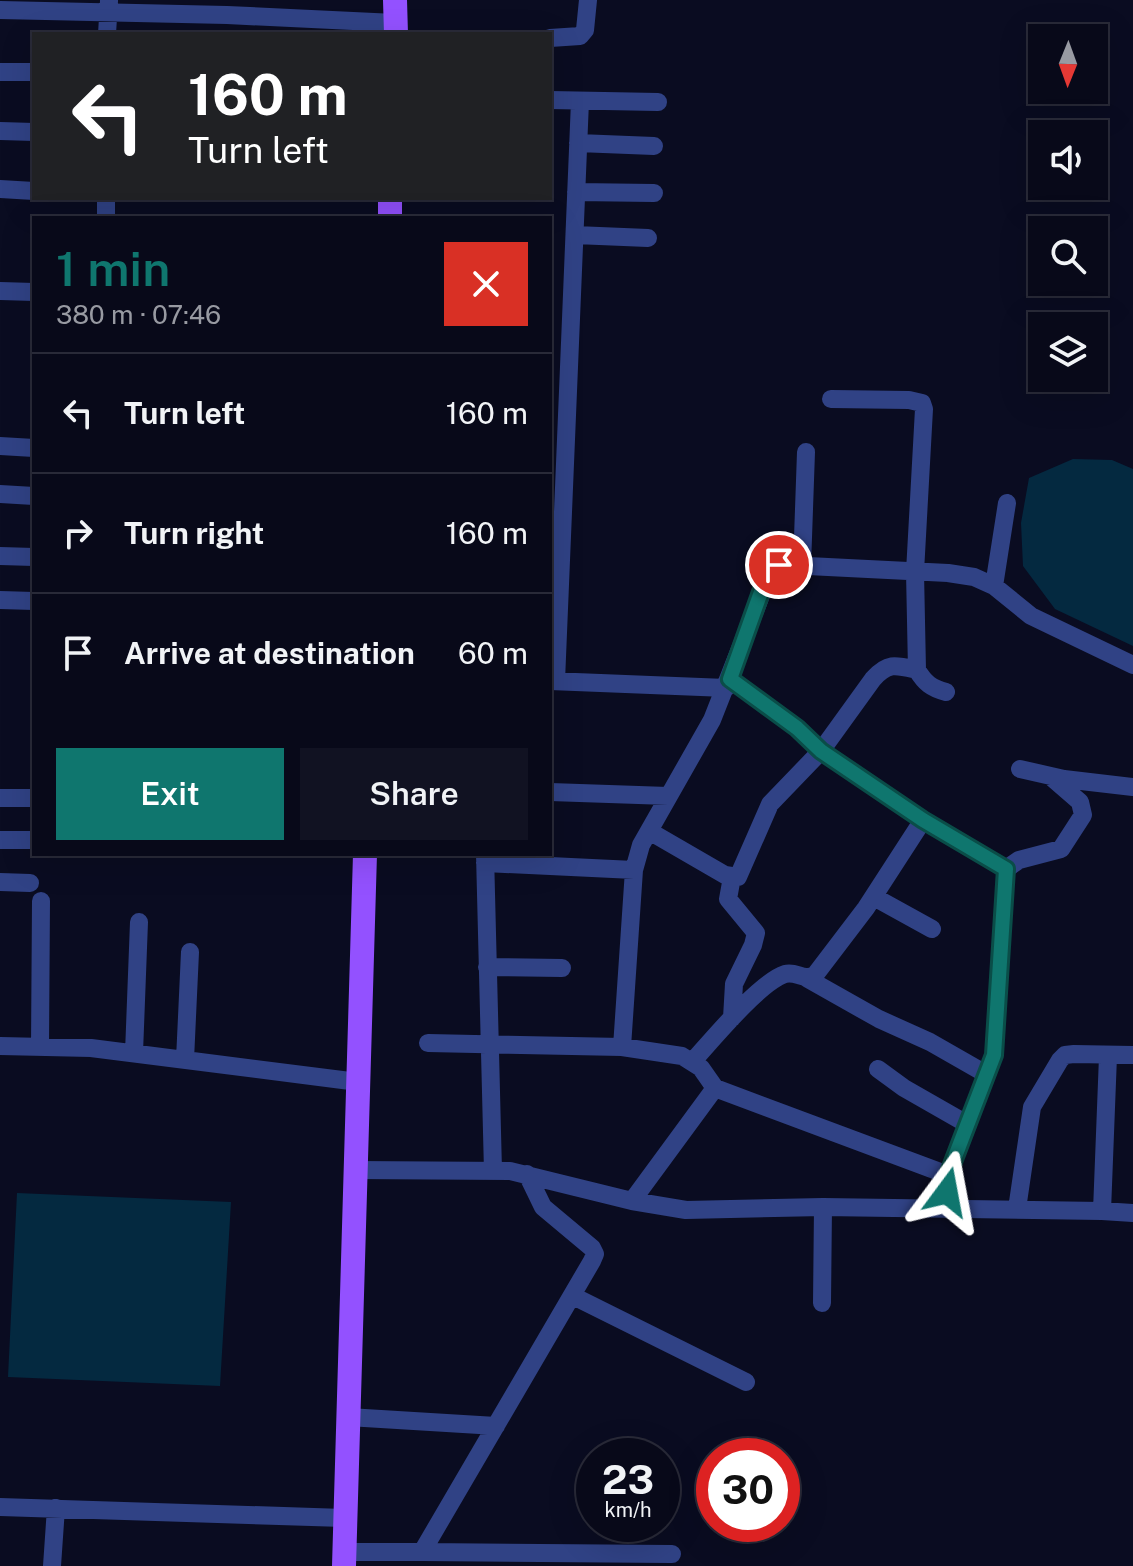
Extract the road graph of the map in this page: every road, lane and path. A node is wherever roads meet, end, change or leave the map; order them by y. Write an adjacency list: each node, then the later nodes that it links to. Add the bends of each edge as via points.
1 (588, 0): 6 (street, via 580,36)
2 (109, 6): 3 (street); 4 (street); 5 (street)
3 (0, 10)
4 (395, 19)
5 (107, 32)
6 (552, 38)
7 (0, 72): 8 (street)
8 (32, 72)
9 (552, 100): 10 (street)
10 (580, 101): 11 (street); 14 (street)
11 (658, 102)
12 (0, 131): 13 (street)
13 (32, 132)
14 (578, 143): 15 (street); 18 (street)
15 (654, 146)
16 (0, 189): 17 (street)
17 (32, 191)
18 (576, 192): 19 (street); 20 (street)
19 (654, 193)
20 (575, 235): 21 (street); 31 (street)
21 (648, 238)
22 (0, 291): 23 (street)
23 (32, 292)
24 (831, 399): 35 (street, via 922,403)
25 (0, 446): 26 (street)
26 (32, 448)
27 (806, 452): 34 (street)
28 (0, 494): 29 (street)
29 (32, 496)
30 (1007, 503): 37 (street)
31 (555, 530): 36 (street)
32 (0, 556): 33 (street)
33 (32, 557)
34 (802, 566): 35 (street); 43 (street, via 779,565 767,575)
35 (915, 572): 37 (street, via 974,577); 41 (street)
36 (554, 583): 42 (street)
37 (994, 586): 40 (street, via 1031,616)
38 (0, 600): 39 (street)
39 (32, 601)
40 (1133, 665)
41 (917, 670): 44 (street, via 925,683); 45 (street, via 882,668)
42 (553, 681): 43 (street)
43 (728, 683): 45 (street, via 797,728); 50 (street)
44 (946, 692)
45 (821, 751): 53 (street); 61 (street, via 770,804 742,872)
46 (1020, 769): 47 (street)
47 (1050, 776): 48 (street); 59 (street, via 1080,802 1079,823 1061,849 1019,860)
48 (1133, 787)
49 (552, 792): 50 (street)
50 (668, 796): 54 (street)
51 (0, 798): 52 (street)
52 (32, 798)
53 (923, 820): 59 (street); 64 (street)
54 (649, 831): 60 (street); 61 (street)
55 (0, 840): 56 (street)
56 (32, 840)
57 (365, 856): 85 (main road)
58 (485, 859): 60 (street); 69 (street)
59 (1006, 869): 84 (street, via 994,1055)
60 (634, 870): 77 (street)
61 (732, 877): 72 (street, via 728,899 754,928 756,939 734,984)
62 (0, 882): 63 (street)
63 (30, 883)
64 (874, 897): 67 (street); 71 (street)
65 (41, 901): 76 (street)
66 (139, 922): 78 (street)
67 (932, 929)
68 (190, 952): 81 (street)
69 (487, 967): 70 (street); 75 (street)
70 (562, 968)
71 (808, 979): 72 (street, via 786,974); 84 (street)
72 (732, 1018): 82 (street)
73 (428, 1043): 75 (street)
74 (0, 1046): 76 (street)
75 (489, 1046): 77 (street); 89 (street)
76 (40, 1047): 78 (street)
77 (622, 1047): 82 (street)
78 (134, 1053): 81 (street)
79 (1133, 1055): 80 (street)
80 (1108, 1056): 95 (street, via 1065,1055 1034,1101); 96 (street)
81 (185, 1060): 85 (street)
82 (693, 1061): 86 (street)
83 (878, 1069): 87 (street)
84 (986, 1074): 87 (street)
85 (358, 1082): 88 (main road)
86 (715, 1088): 91 (street); 92 (street)
87 (967, 1124): 91 (street)
88 (354, 1170): 89 (street); 101 (main road)
89 (493, 1171): 90 (street)
90 (527, 1174): 92 (street); 98 (street, via 543,1207 595,1254)
91 (948, 1175): 94 (street)
92 (632, 1201): 93 (street, via 686,1210)
93 (823, 1207): 94 (street); 99 (street)
94 (947, 1208): 95 (street)
95 (1017, 1209): 96 (street)
96 (1102, 1211): 97 (street)
97 (1133, 1213)
98 (573, 1296): 100 (street); 102 (street)
99 (822, 1303)
100 (746, 1382)
101 (348, 1417): 102 (street); 105 (main road)
102 (496, 1426): 106 (street)
103 (0, 1507): 104 (street)
104 (56, 1508): 105 (street); 109 (street)
105 (344, 1518): 108 (main road)
106 (422, 1552): 107 (street); 108 (street)
107 (672, 1554)
108 (344, 1559)
109 (52, 1566)

